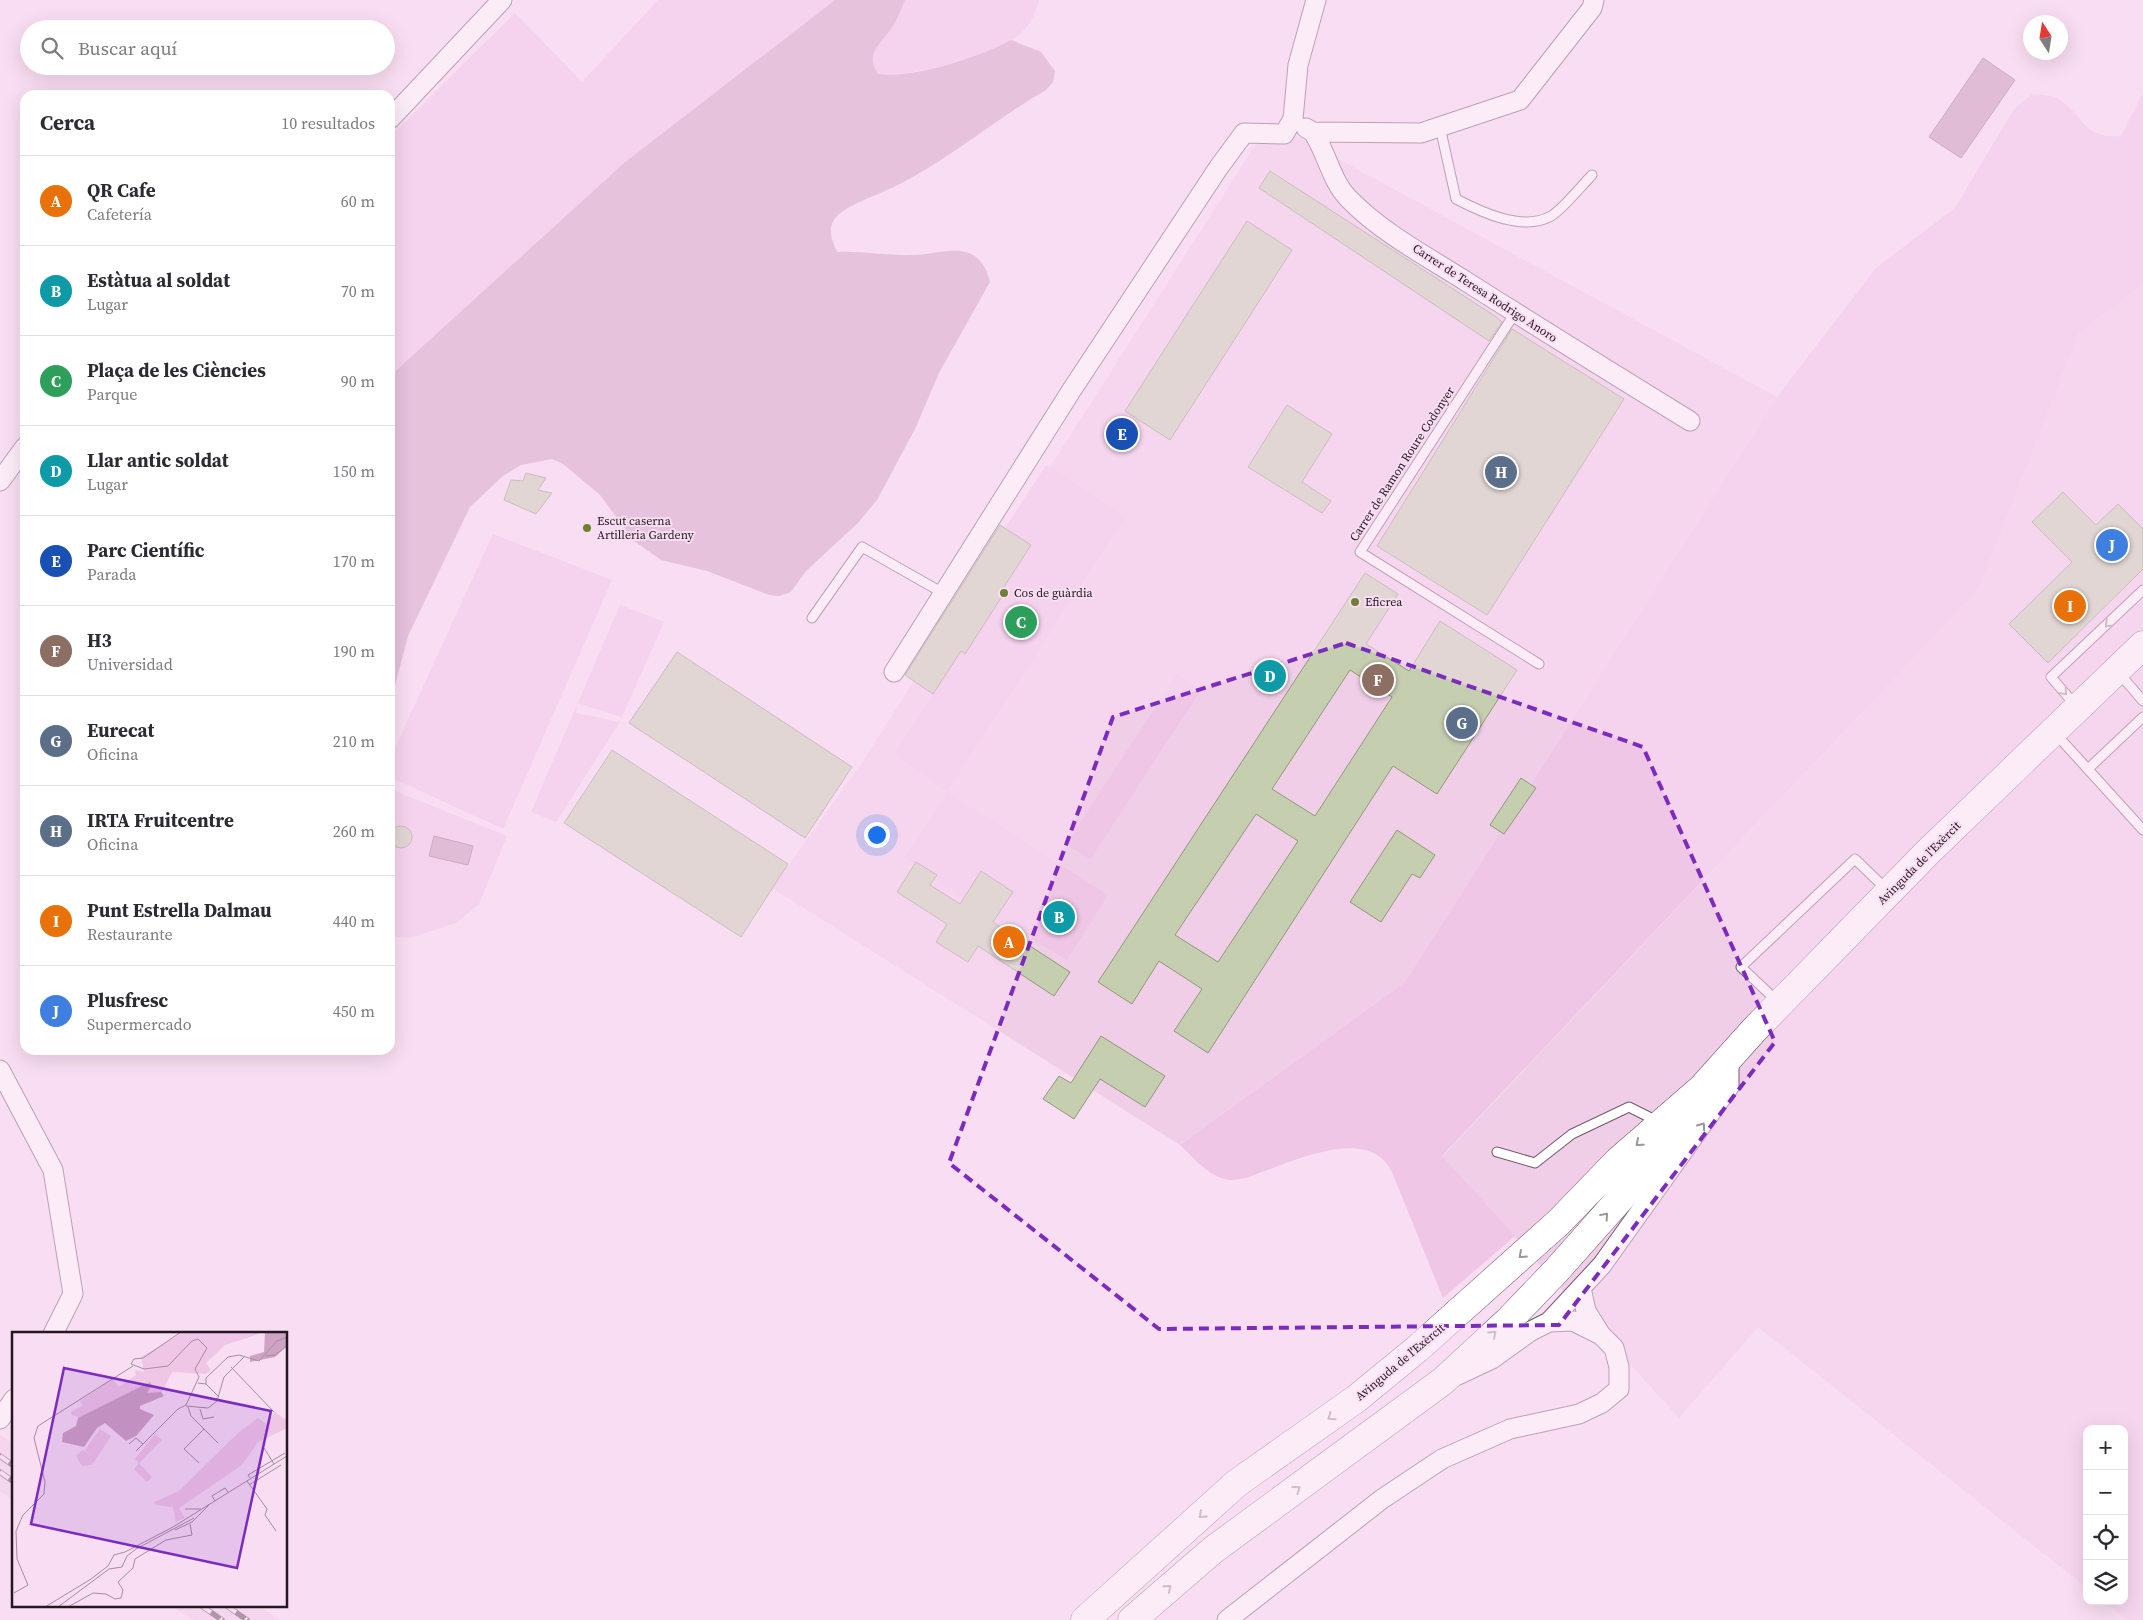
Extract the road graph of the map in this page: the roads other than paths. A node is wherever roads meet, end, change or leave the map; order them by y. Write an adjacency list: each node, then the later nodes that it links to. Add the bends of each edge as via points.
1 (502, 0): 4 (street)
2 (1316, 0): 5 (street, via 1298,65)
3 (1594, 0): 6 (street, via 1592,8 1520,100)
4 (395, 114)
5 (1288, 126): 7 (street); 14 (street, via 1244,133 1071,391)
6 (1440, 127): 7 (street, via 1421,134); 8 (lane, via 1456,199 1487,215 1526,222 1551,216)
7 (1313, 132): 9 (street, Carrer de Teresa Rodrigo Anoro, via 1336,181 1361,211)
8 (1592, 175)
9 (1515, 313): 10 (street, Carrer de Teresa Rodrigo Anoro); 17 (lane, Carrer de Ramon Roure Codonyer, via 1360,552)
10 (1690, 421)
11 (20, 454): 12 (street)
12 (0, 481)
13 (2143, 590): 21 (lane, one-way to 21, via 2051,677)
14 (943, 593): 15 (lane, via 862,547); 19 (street)
15 (812, 618)
16 (2143, 645): 18 (main road, Avinguda de l'Exèrcit)
17 (1539, 664)
18 (2116, 670): 20 (lane); 21 (main road, Avinguda de l'Exèrcit)
19 (894, 672)
20 (2143, 701)
21 (2077, 707): 23 (main road, Avinguda de l'Exèrcit)
22 (2143, 717): 24 (lane)
23 (2053, 731): 24 (lane); 26 (main road, Avinguda de l'Exèrcit)
24 (2088, 769): 25 (lane)
25 (2143, 830)
26 (1889, 892): 27 (main road, Avinguda de l'Exèrcit); 27 (lane, via 1855,859 1741,967)
27 (1780, 1004): 28 (main road, Avinguda de l'Exèrcit)
28 (1728, 1058): 30 (main road, Avinguda de l'Exèrcit); 33 (street, one-way to 28, via 1602,1264 1729,1088)
29 (0, 1070): 35 (street, via 54,1170 73,1294)
30 (1702, 1088): 31 (main road, Avinguda de l'Exèrcit); 37 (main road, Avinguda de l'Exèrcit, one-way to 30, via 1556,1271 1674,1138)
31 (1662, 1123): 32 (lane, via 1630,1107 1572,1134 1535,1163); 40 (main road, Avinguda de l'Exèrcit, one-way to 40, via 1618,1161 1559,1222 1417,1349 1356,1399 1237,1483)
32 (1497, 1152)
33 (1581, 1288): 34 (street); 36 (street, via 1586,1311)
34 (1549, 1322): 36 (street, via 1573,1321); 37 (street, via 1492,1360)
35 (54, 1332)
36 (1601, 1335): 42 (street, via 1614,1348 1619,1368 1619,1389 1602,1403 1579,1414 1510,1430 1442,1459 1382,1499)
37 (1443, 1381): 41 (main road, Avinguda de l'Exèrcit, one-way to 37, via 1213,1550)
38 (12, 1401): 39 (street)
39 (0, 1419)
40 (1085, 1620)
41 (1132, 1620)
42 (1227, 1620)

